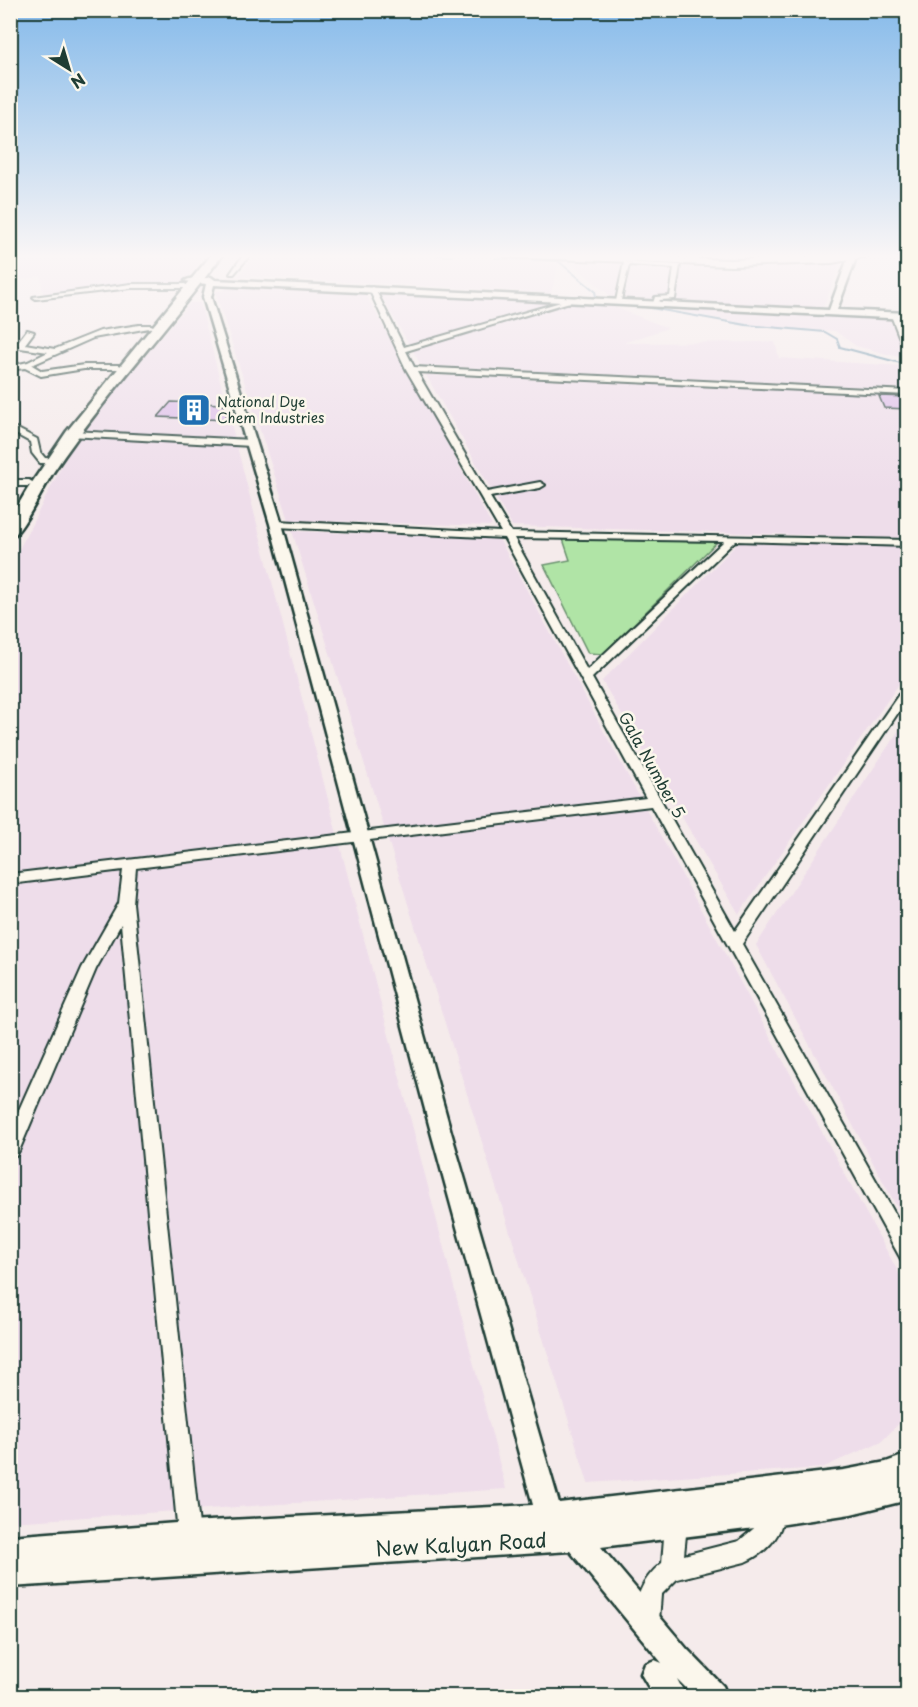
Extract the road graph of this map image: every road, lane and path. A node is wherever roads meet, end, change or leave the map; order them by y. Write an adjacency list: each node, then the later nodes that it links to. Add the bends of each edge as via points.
1 (29, 334): 10 (street)
2 (100, 334): 13 (street)
3 (147, 334): 14 (main road)
4 (151, 334): 14 (main road)
5 (218, 334): 22 (street)
6 (392, 334): 12 (street, Gala Number 5)
7 (457, 334): 12 (street)
8 (901, 334): 11 (street)
9 (10, 344): 10 (street)
10 (21, 344): 13 (street)
11 (908, 349)
12 (400, 350): 18 (street, Gala Number 5)
13 (55, 351): 15 (street)
14 (135, 352): 16 (main road); 21 (main road)
15 (26, 365): 16 (street, via 41,375 84,367); 17 (street)
16 (119, 367): 23 (main road)
17 (10, 368)
18 (410, 369): 19 (street); 27 (street, Gala Number 5)
19 (908, 393)
20 (10, 427): 23 (street, via 34,441 36,453)
21 (72, 434): 22 (street); 23 (main road)
22 (252, 443): 29 (street)
23 (48, 461): 25 (main road); 30 (main road)
24 (10, 483): 25 (street)
25 (29, 483): 28 (main road)
26 (540, 485): 27 (street)
27 (484, 495): 31 (street, Gala Number 5)
28 (10, 515)
29 (276, 524): 31 (street); 37 (street)
30 (10, 534)
31 (508, 535): 32 (street); 34 (street, Gala Number 5)
32 (733, 538): 33 (street); 34 (street)
33 (908, 543)
34 (585, 678): 36 (street, Gala Number 5)
35 (908, 689): 41 (street)
36 (653, 801): 37 (street); 41 (street, Gala Number 5)
37 (360, 835): 38 (street); 49 (street, via 441,1132)
38 (130, 864): 39 (street); 40 (street)
39 (10, 879)
40 (126, 903): 42 (street, via 89,968); 50 (street)
41 (735, 942): 43 (street, Gala Number 5)
42 (10, 1151)
43 (908, 1255)
44 (908, 1467): 47 (street, New Kalyan Road, via 844,1484)
45 (908, 1486): 46 (street, New Kalyan Road, via 850,1501)
46 (772, 1513): 48 (street, New Kalyan Road); 52 (street, via 769,1530 745,1551)
47 (628, 1520): 48 (street, New Kalyan Road); 49 (street, New Kalyan Road)
48 (676, 1525): 52 (street)
49 (561, 1531): 50 (street, New Kalyan Road); 53 (street, New Kalyan Road); 54 (street, via 611,1579)
50 (189, 1535): 51 (street, New Kalyan Road)
51 (10, 1550)
52 (672, 1569): 54 (street, via 656,1581 648,1596)
53 (10, 1574)
54 (648, 1625): 55 (street)
55 (712, 1696)

